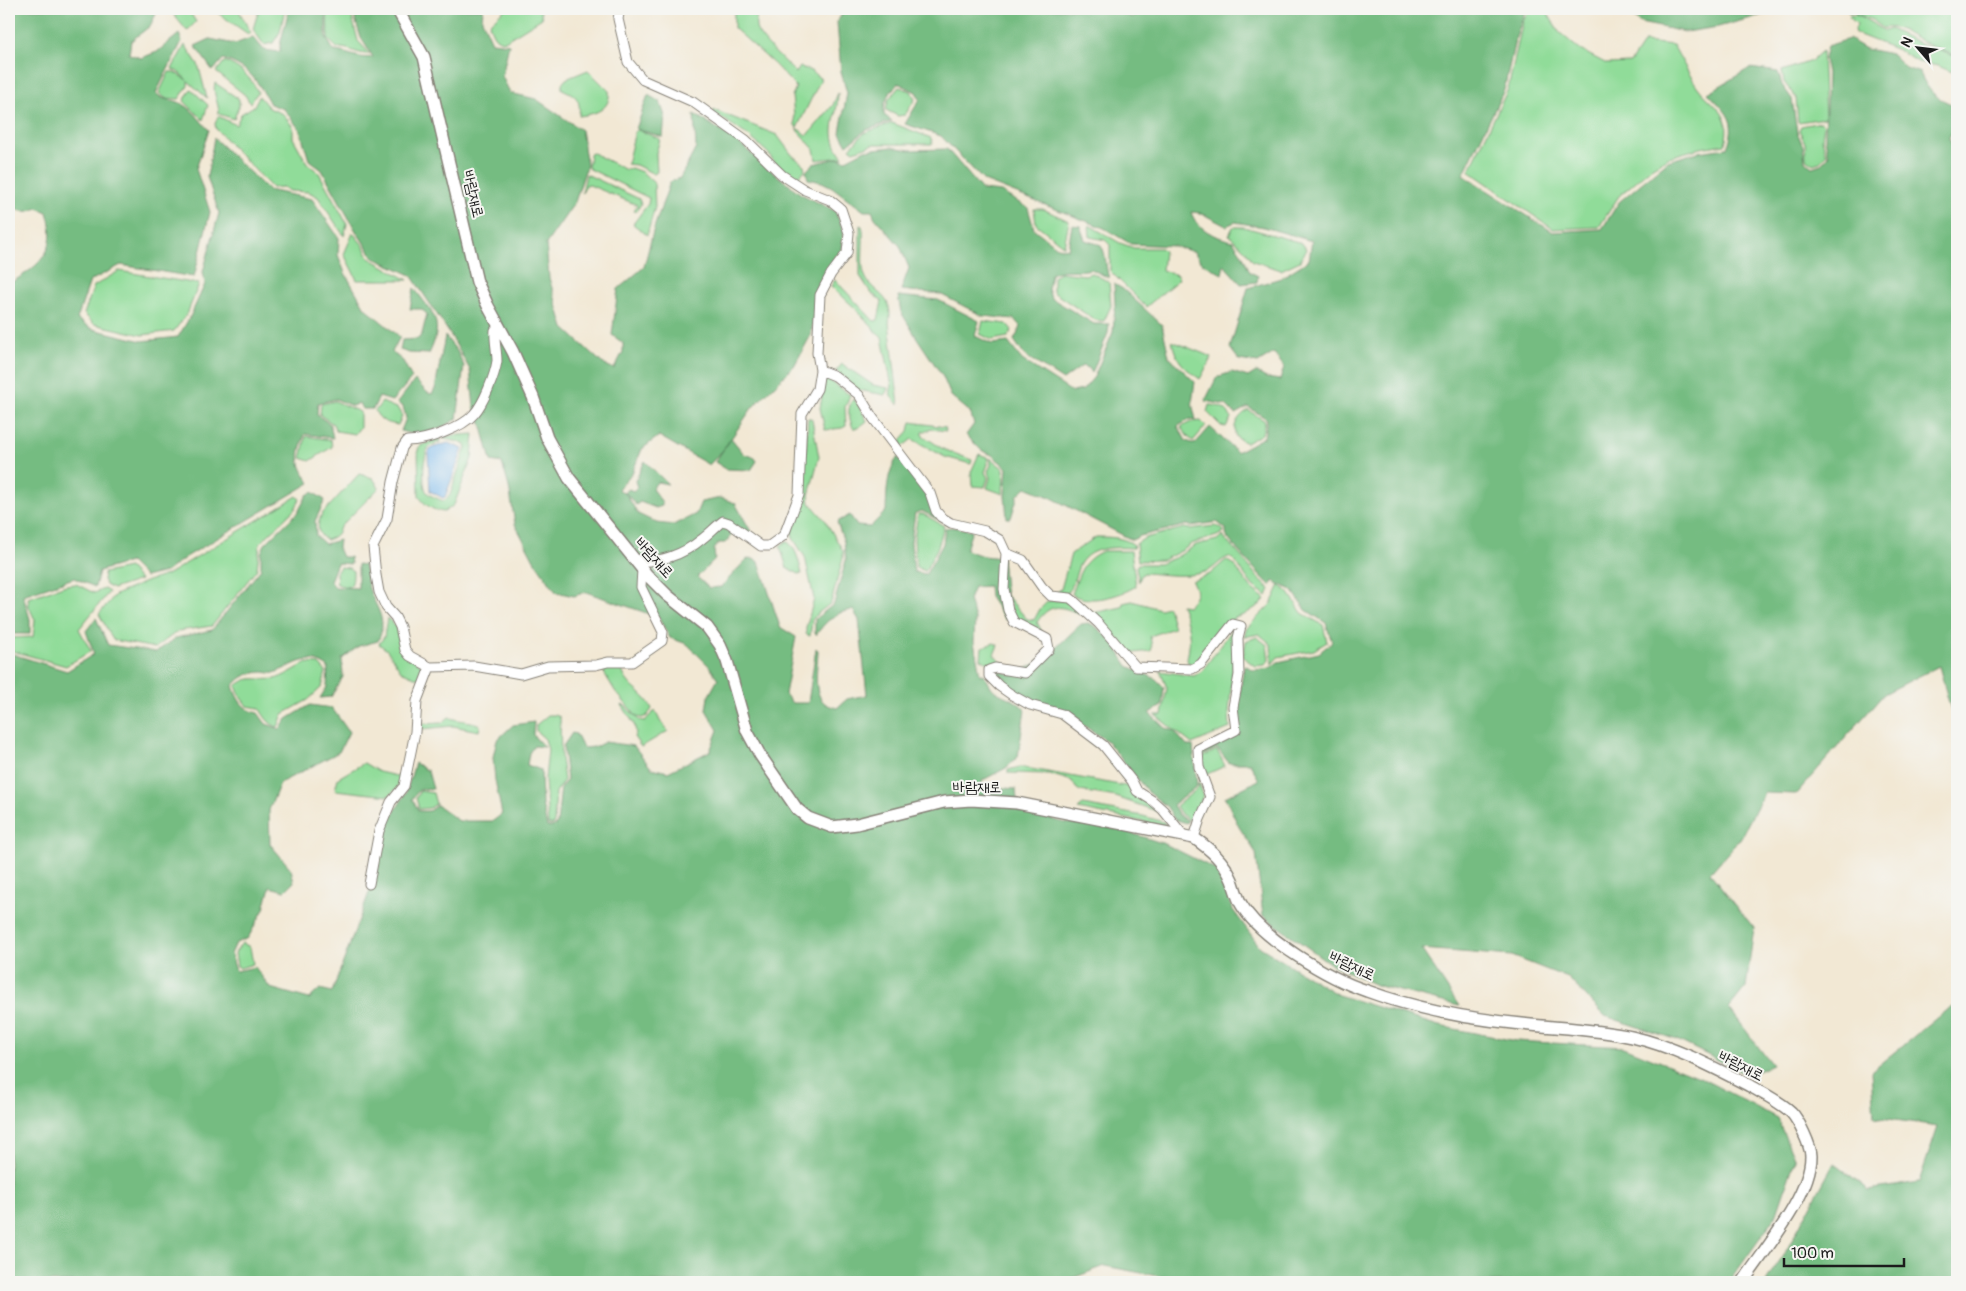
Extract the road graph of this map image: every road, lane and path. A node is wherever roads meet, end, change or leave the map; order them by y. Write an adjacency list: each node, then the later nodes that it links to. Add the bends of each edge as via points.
1 (397, 9): 3 (street, 바람재로, via 424,57 477,282)
2 (620, 9): 4 (street, via 618,19 628,62 644,80 693,102 746,140 782,175 841,209 849,233 847,253 820,295 816,353)
3 (499, 327): 6 (street, 바람재로, via 533,398 547,438 569,478); 7 (street, via 495,330 497,360 494,374 475,413 436,436 407,441 402,448 388,519 373,546 379,592 400,626 406,650 410,656)
4 (820, 370): 5 (street, via 835,376 859,395 930,493 941,517 951,523 985,531 1000,540); 6 (street, via 817,389 802,414 799,495 783,536 769,546 761,546 723,521 701,540 663,560)
5 (1006, 553): 8 (street, via 1004,589 1008,610 1014,622 1047,639 1049,649 1025,673 995,668 989,670 989,676 1030,705 1062,714 1103,745 1137,791 1153,801); 8 (street, via 1023,560 1051,596 1074,601 1136,667 1192,668 1201,664 1234,624 1241,626 1238,638 1239,675 1233,707 1236,730 1198,749 1199,767 1210,797)
6 (638, 565): 7 (street, via 641,587 663,632 662,640 632,662 548,666 521,674 474,666); 8 (street, 바람재로, via 667,595 707,628 720,645 747,731 797,810 808,818 832,827 944,802 1001,801)
7 (430, 667): 9 (street, via 417,701 416,732 404,786 391,802 379,831)
8 (1189, 837): 10 (street, 바람재로, via 1208,848 1223,863 1240,904 1256,924 1330,975 1365,991 1448,1013 1631,1037 1712,1068 1780,1103 1793,1114 1805,1137 1811,1153 1809,1172 1792,1209)
9 (369, 884)
10 (1743, 1282)

